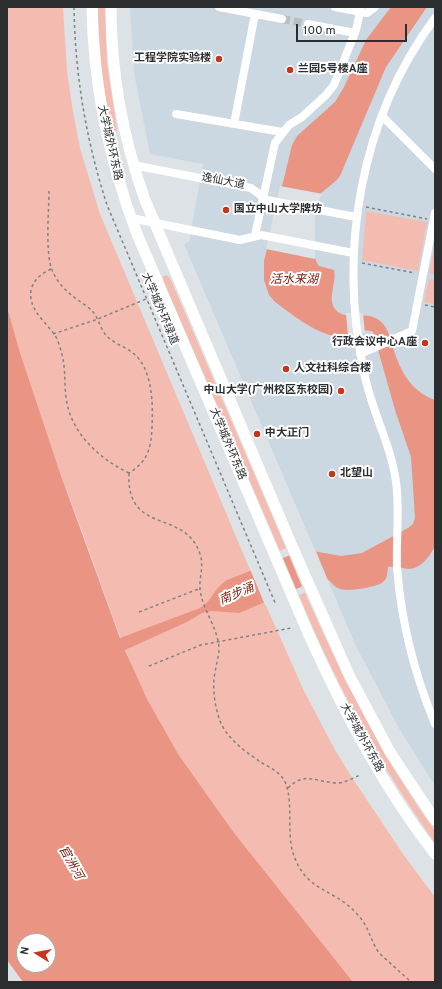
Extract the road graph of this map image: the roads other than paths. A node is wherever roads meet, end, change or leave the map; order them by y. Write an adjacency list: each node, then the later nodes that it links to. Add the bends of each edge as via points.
1 (92, 7): 21 (main road, 大学城外环东路, via 93,49 101,110 112,161)
2 (111, 7): 16 (main road, 大学城外环东路, via 116,84)
3 (219, 7): 7 (lane)
4 (334, 7): 6 (lane)
5 (375, 7): 6 (lane, via 369,13)
6 (360, 12): 11 (lane)
7 (255, 14): 9 (lane); 14 (lane)
8 (435, 18): 13 (lane, via 410,57)
9 (282, 19)
10 (308, 24): 11 (lane)
11 (355, 33): 15 (lane, via 330,90)
12 (176, 114): 14 (lane)
13 (382, 116): 17 (lane); 19 (lane, via 365,171)
14 (234, 124): 15 (lane)
15 (282, 132): 18 (lane, via 274,148)
16 (133, 165): 18 (lane, 逸仙大道, via 251,188); 22 (main road, 大学城外环东路)
17 (435, 169)
18 (262, 197): 19 (lane, 逸仙大道, via 275,202); 23 (lane)
19 (356, 217): 24 (lane)
20 (434, 217): 25 (lane, via 412,331)
21 (131, 218): 22 (lane); 28 (main road, 大学城外环东路, via 334,690 367,751)
22 (154, 223): 23 (lane, via 240,240); 27 (main road, 大学城外环东路, via 349,675 375,726)
23 (256, 235): 24 (lane, via 318,246)
24 (353, 257): 25 (lane, via 354,312)
25 (360, 354): 26 (lane, via 374,409 394,470 398,497 397,566 401,603 418,681)
26 (435, 724)
27 (435, 820)
28 (435, 854)

